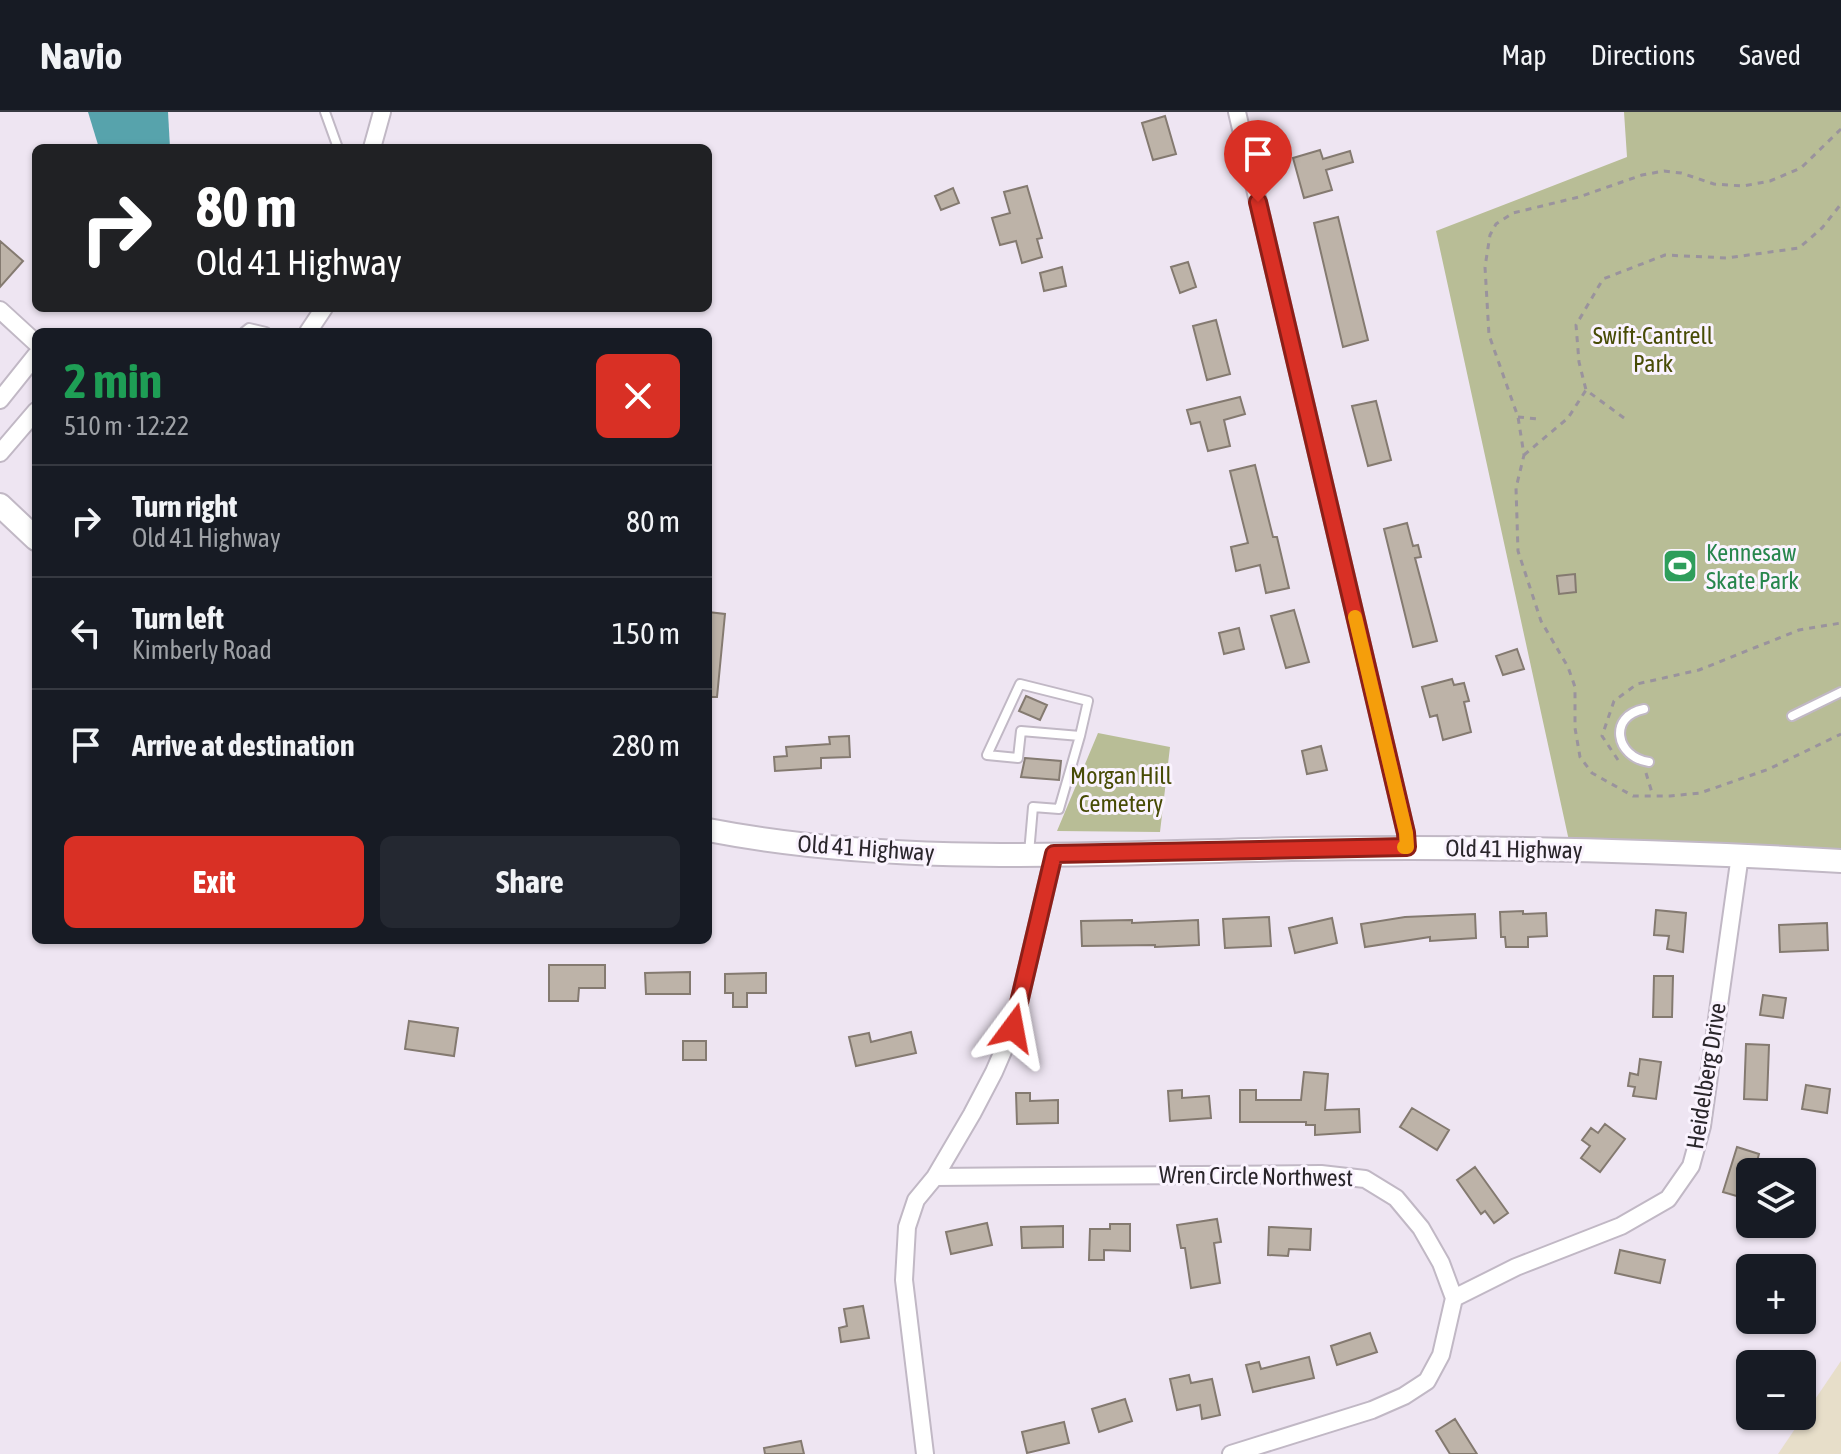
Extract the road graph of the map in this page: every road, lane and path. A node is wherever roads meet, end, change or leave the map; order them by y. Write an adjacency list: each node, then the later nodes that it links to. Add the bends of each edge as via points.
1 (325, 112): 5 (lane)
2 (382, 112): 6 (street)
3 (1237, 112): 32 (street)
4 (1841, 129): 14 (path, via 1801,168 1770,181 1714,184 1664,171 1513,213 1496,224 1486,252 1486,314 1493,351)
5 (337, 144)
6 (373, 144)
7 (1841, 204): 11 (path, via 1799,248 1727,258 1665,255 1603,279 1576,325)
8 (0, 310): 9 (street)
9 (32, 339)
10 (32, 360): 12 (street)
11 (1586, 390): 15 (path); 18 (path, via 1568,418)
12 (0, 400)
13 (32, 416): 17 (street)
14 (1518, 417): 16 (path); 18 (path)
15 (1624, 418)
16 (1539, 419)
17 (0, 453)
18 (1524, 455): 30 (path, via 1516,488 1518,551 1541,621 1575,687 1580,757 1611,785 1633,796)
19 (0, 505): 20 (main road)
20 (32, 535)
21 (1841, 623): 28 (path, via 1799,630 1699,670 1637,684 1614,701 1602,736)
22 (1841, 692): 24 (lane)
23 (1644, 709): 27 (lane, via 1626,717 1621,736 1632,758)
24 (1792, 716)
25 (1841, 734): 30 (path, via 1769,769 1700,793)
26 (1080, 736): 26 (lane, via 1021,731 1018,758 987,755 1020,684 1088,701); 33 (lane, via 1059,809 1033,807)
27 (1649, 762)
28 (1622, 763)
29 (1638, 771): 30 (path, via 1648,774)
30 (1653, 796)
31 (712, 831): 33 (main road, Old 41 Highway, via 904,852)
32 (1407, 847): 34 (main road, Old 41 Highway); 35 (main road, Old 41 Highway)
33 (1029, 854): 34 (main road, Old 41 Highway)
34 (1054, 854): 37 (street, via 1013,1028)
35 (1740, 855): 36 (main road, Old 41 Highway); 38 (street, Heidelberg Drive, via 1702,1126 1691,1166 1668,1199 1621,1226)
36 (1841, 861)
37 (935, 1177): 38 (street, Wren Circle Northwest, via 1213,1173 1365,1179 1396,1198 1421,1228); 39 (street, via 916,1200 907,1227 904,1280)
38 (1454, 1298): 40 (street, via 1441,1355 1427,1381 1372,1410)
39 (925, 1454)
40 (1231, 1454)

